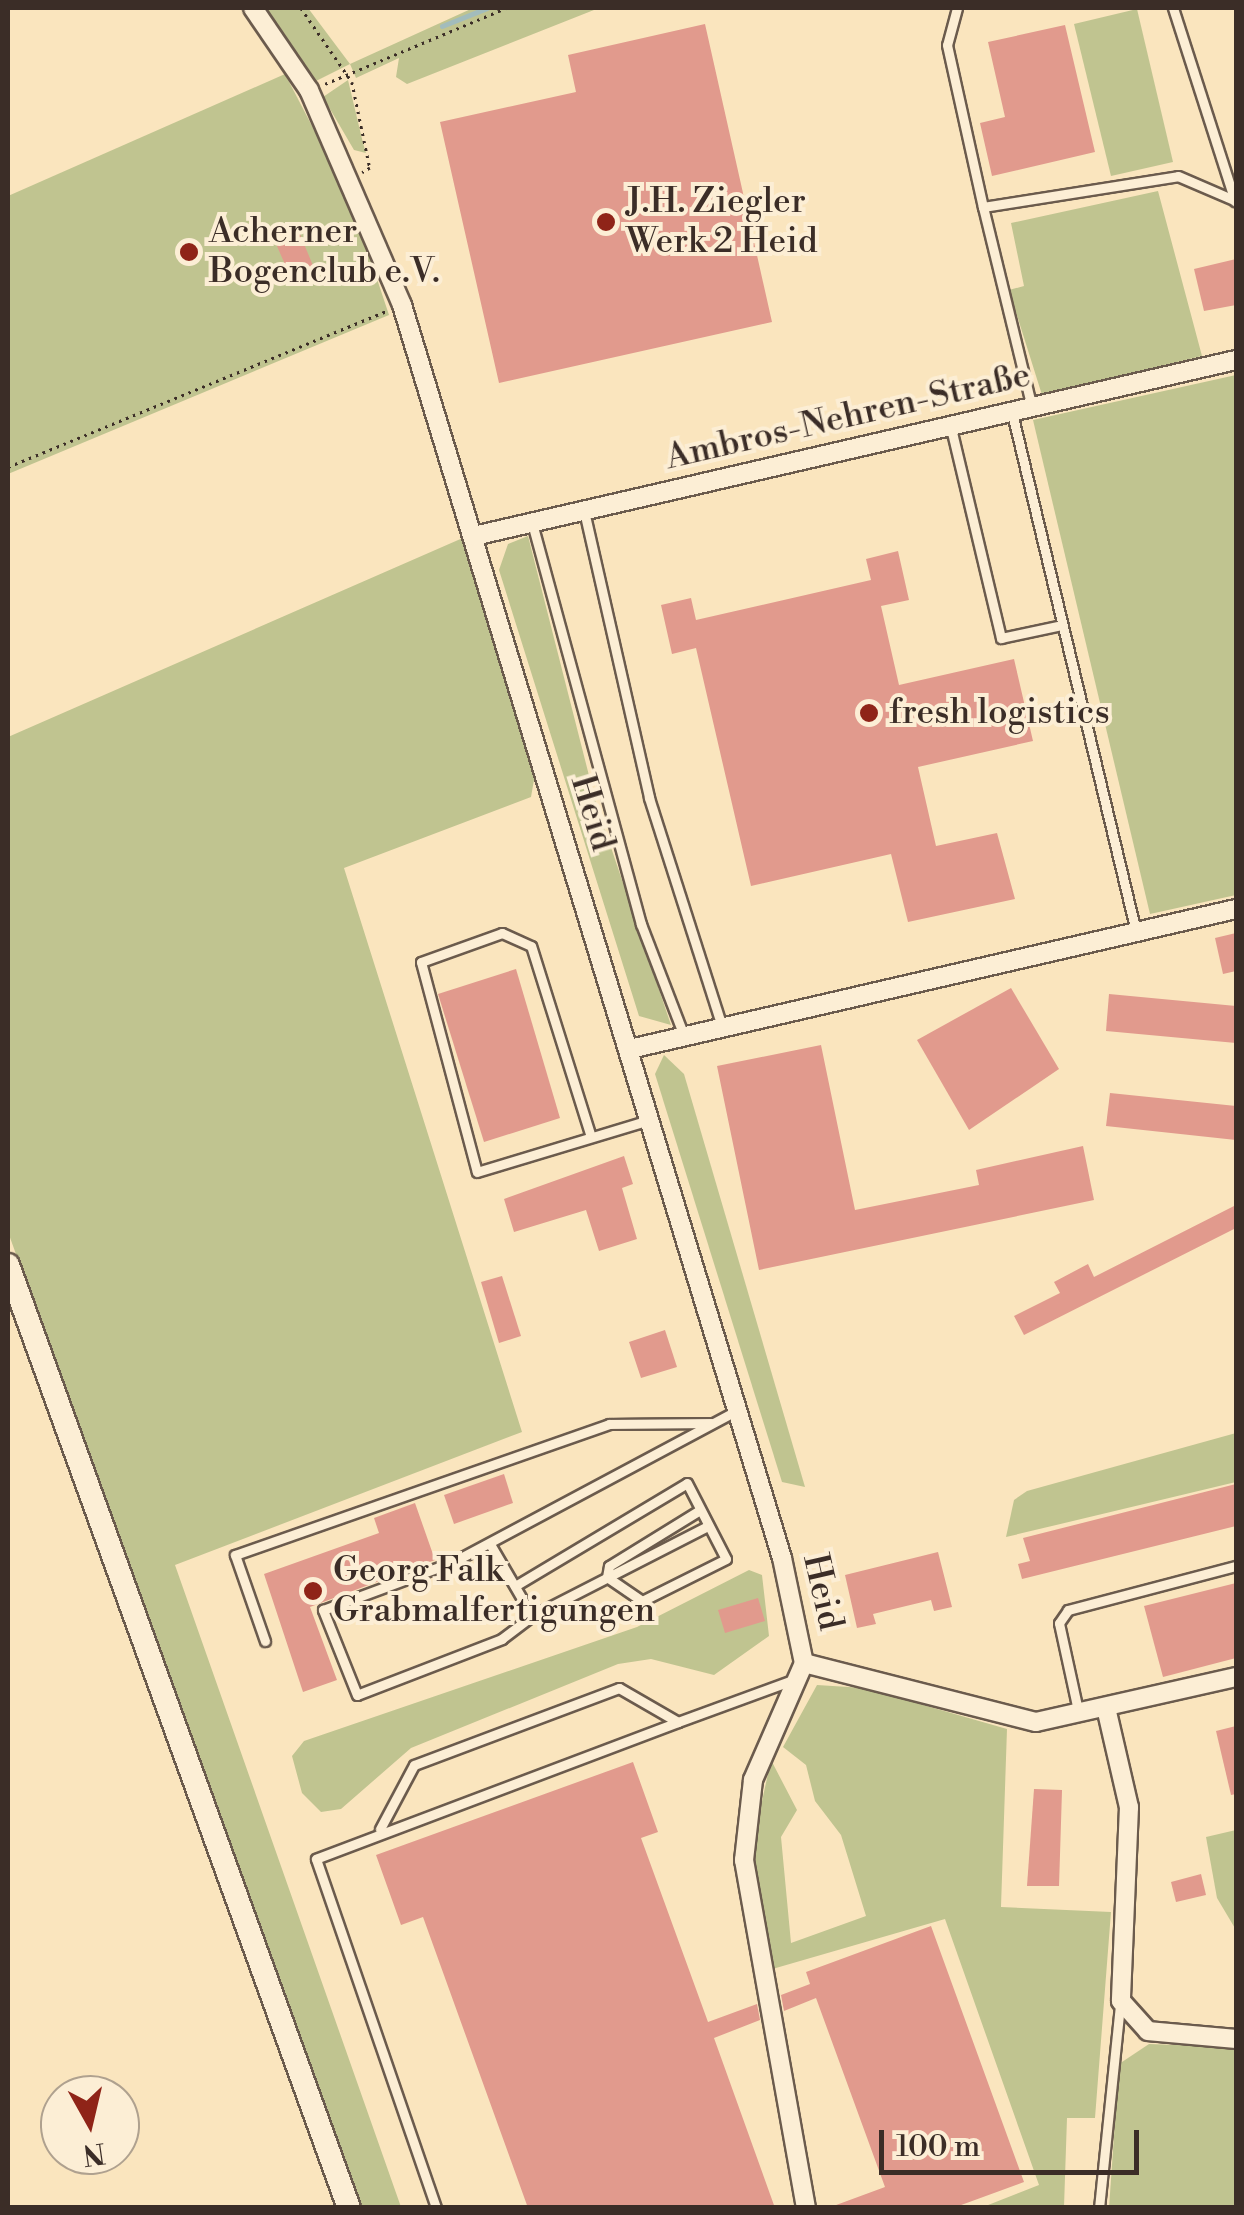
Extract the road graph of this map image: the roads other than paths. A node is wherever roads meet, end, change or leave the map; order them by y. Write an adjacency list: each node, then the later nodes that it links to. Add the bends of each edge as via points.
1 (253, 8): 12 (street, Heid, via 309,90 352,179 402,305)
2 (957, 8): 5 (lane, via 948,45)
3 (1173, 8): 4 (lane)
4 (1236, 201): 5 (lane, via 1178,176)
5 (983, 207): 7 (lane)
6 (1236, 360): 7 (street, Ambros-Nehren-Straße)
7 (1032, 408): 8 (street, Ambros-Nehren-Straße)
8 (1012, 413): 9 (street, Ambros-Nehren-Straße); 13 (lane)
9 (951, 428): 10 (street, Ambros-Nehren-Straße); 13 (lane, via 1001,638)
10 (584, 511): 11 (street, Ambros-Nehren-Straße); 16 (lane, via 649,798)
11 (532, 523): 12 (street, Ambros-Nehren-Straße); 17 (lane, via 641,924)
12 (474, 536): 18 (street, Heid)
13 (1062, 625): 15 (lane)
14 (1236, 909): 15 (street)
15 (1136, 932): 16 (street)
16 (722, 1028): 17 (street)
17 (684, 1036): 18 (street)
18 (630, 1048): 19 (street, Heid)
19 (652, 1119): 20 (lane); 22 (street, Heid)
20 (591, 1137): 20 (lane, via 477,1172 421,962 502,934 531,946)
21 (8, 1266): 40 (main road)
22 (738, 1410): 23 (lane); 32 (street, Heid)
23 (713, 1423): 26 (lane); 31 (lane, via 609,1424 235,1555)
24 (700, 1510): 25 (lane); 28 (lane, via 609,1566); 29 (lane, via 686,1483)
25 (708, 1526): 28 (lane); 28 (lane, via 726,1558 642,1602)
26 (490, 1544): 29 (lane); 30 (lane, via 323,1610 357,1695 502,1638)
27 (1236, 1566): 35 (lane, via 1068,1610 1059,1623)
28 (607, 1577): 30 (lane)
29 (515, 1586): 30 (lane)
30 (532, 1616)
31 (265, 1641)
32 (801, 1671): 35 (street, Heid, via 1000,1717); 36 (lane); 42 (street, Heid, via 742,1816 755,1954)
33 (1236, 1677): 34 (street, Heid)
34 (1107, 1712): 35 (street, Heid); 38 (street, via 1129,1807)
35 (1080, 1718)
36 (678, 1722): 37 (lane); 37 (lane, via 618,1688 414,1765)
37 (380, 1829): 41 (lane, via 324,1849 318,1871)
38 (1120, 2001): 39 (street, via 1148,2031); 43 (lane)
39 (1236, 2039)
40 (349, 2208)
41 (436, 2208)
42 (806, 2208)
43 (1099, 2208)

